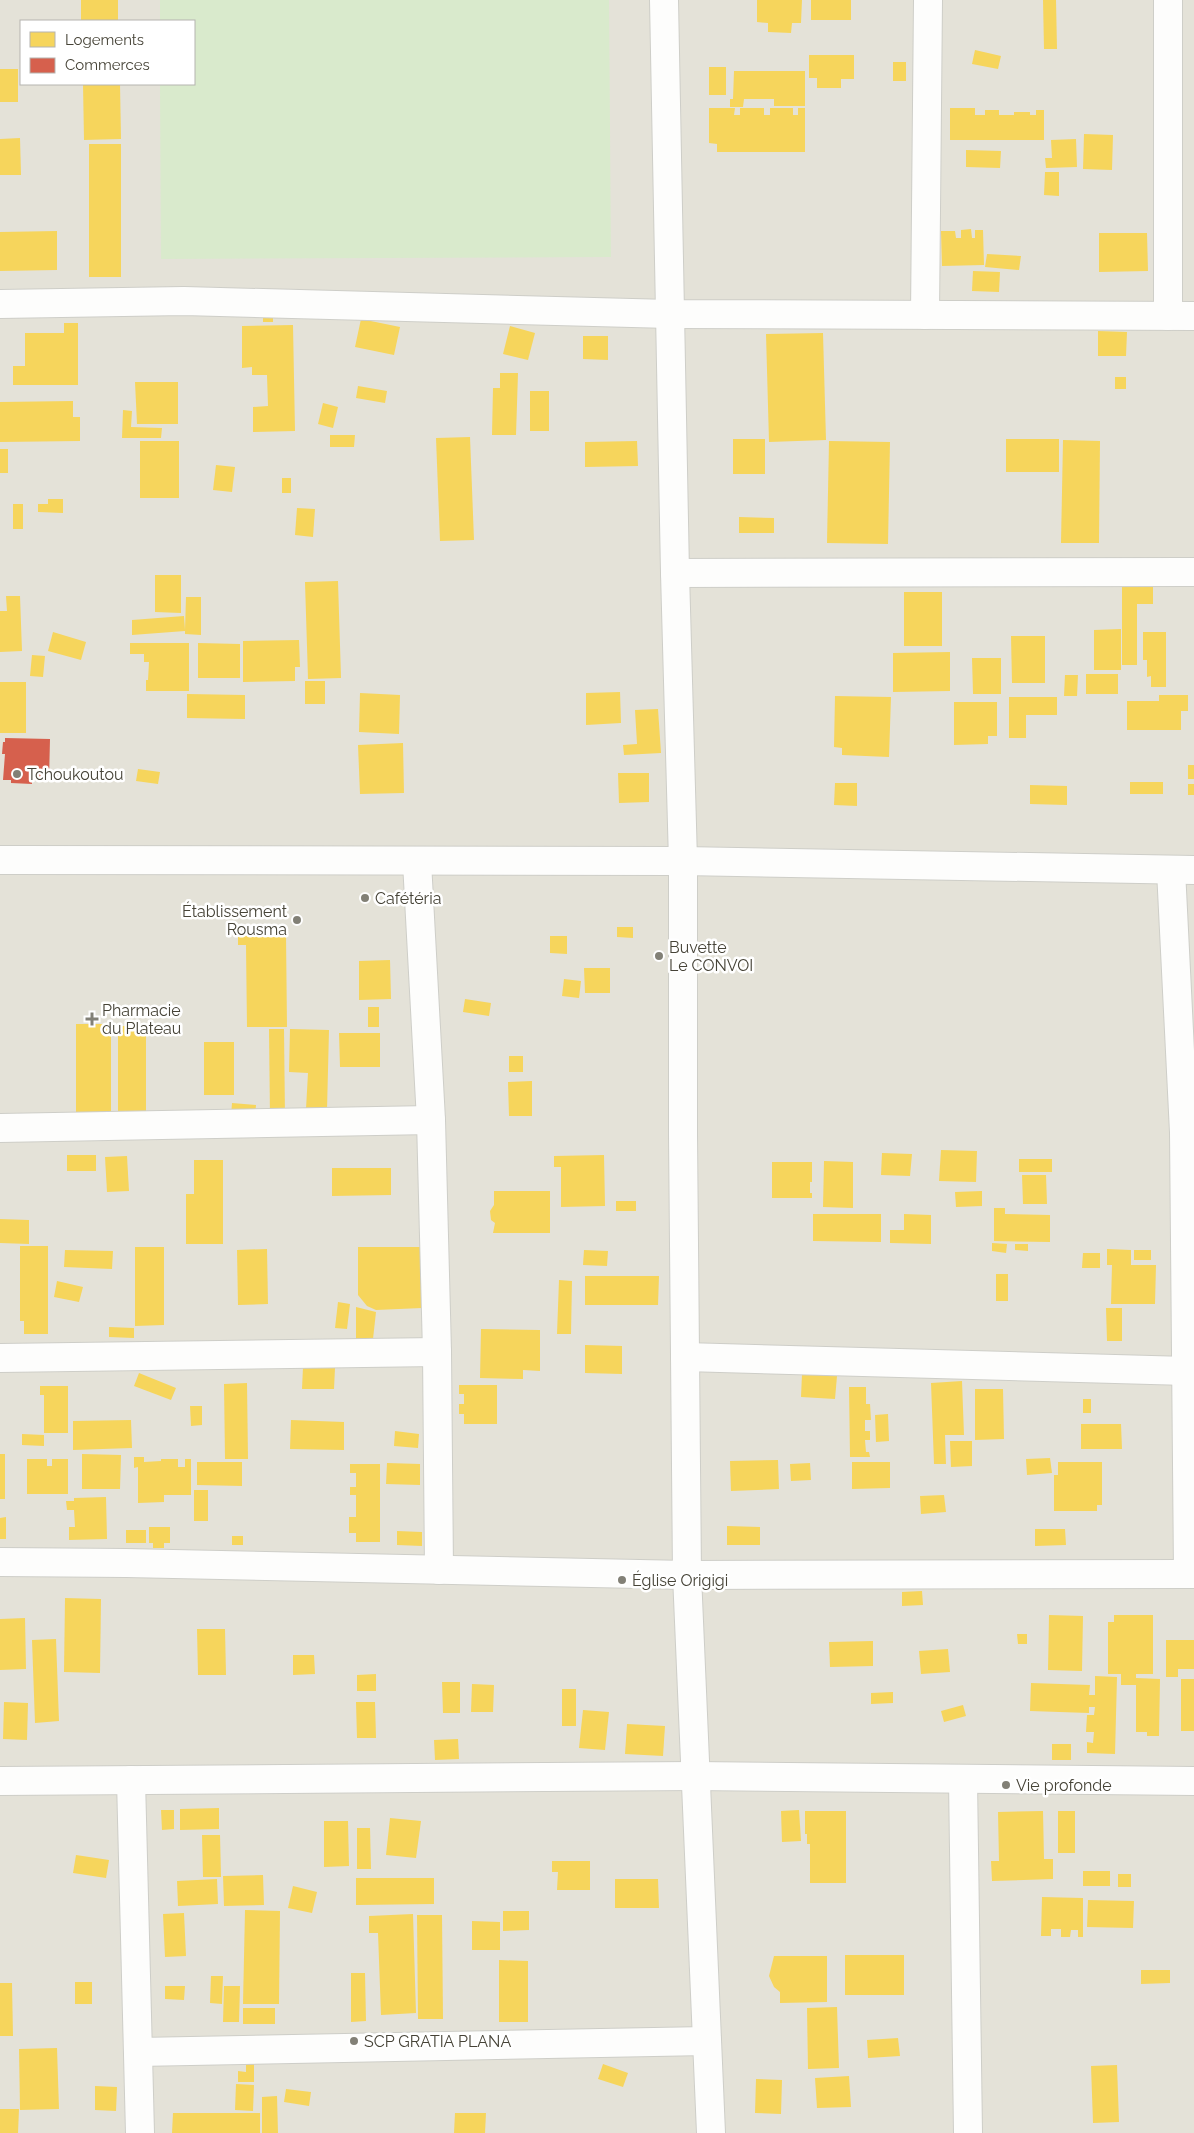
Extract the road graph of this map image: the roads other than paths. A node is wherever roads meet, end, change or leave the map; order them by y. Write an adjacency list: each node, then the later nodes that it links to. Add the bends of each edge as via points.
1 (664, 0): 5 (street)
2 (928, 0): 6 (street)
3 (1168, 0): 7 (street)
4 (0, 304): 5 (street, via 184,301)
5 (670, 314): 6 (street); 9 (street)
6 (925, 315): 7 (street)
7 (1181, 316)
8 (1194, 572): 9 (street)
9 (675, 573): 11 (street)
10 (0, 860): 12 (street)
11 (684, 861): 12 (street); 13 (street); 17 (street)
12 (417, 862): 14 (street)
13 (1182, 870): 19 (street)
14 (431, 1120): 15 (street); 16 (street)
15 (0, 1128)
16 (437, 1352): 18 (street); 21 (street)
17 (685, 1357): 19 (street); 23 (street)
18 (0, 1358)
19 (1186, 1371): 22 (street)
20 (0, 1562): 21 (street)
21 (439, 1570): 23 (street)
22 (1191, 1574): 23 (street)
23 (687, 1575): 24 (street)
24 (696, 1776): 25 (street); 26 (street); 29 (street)
25 (963, 1779): 28 (street); 33 (street)
26 (131, 1780): 27 (street); 30 (street)
27 (0, 1781)
28 (1194, 1781)
29 (707, 2041): 30 (street); 32 (street)
30 (138, 2052): 31 (street)
31 (140, 2133)
32 (711, 2133)
33 (968, 2133)

